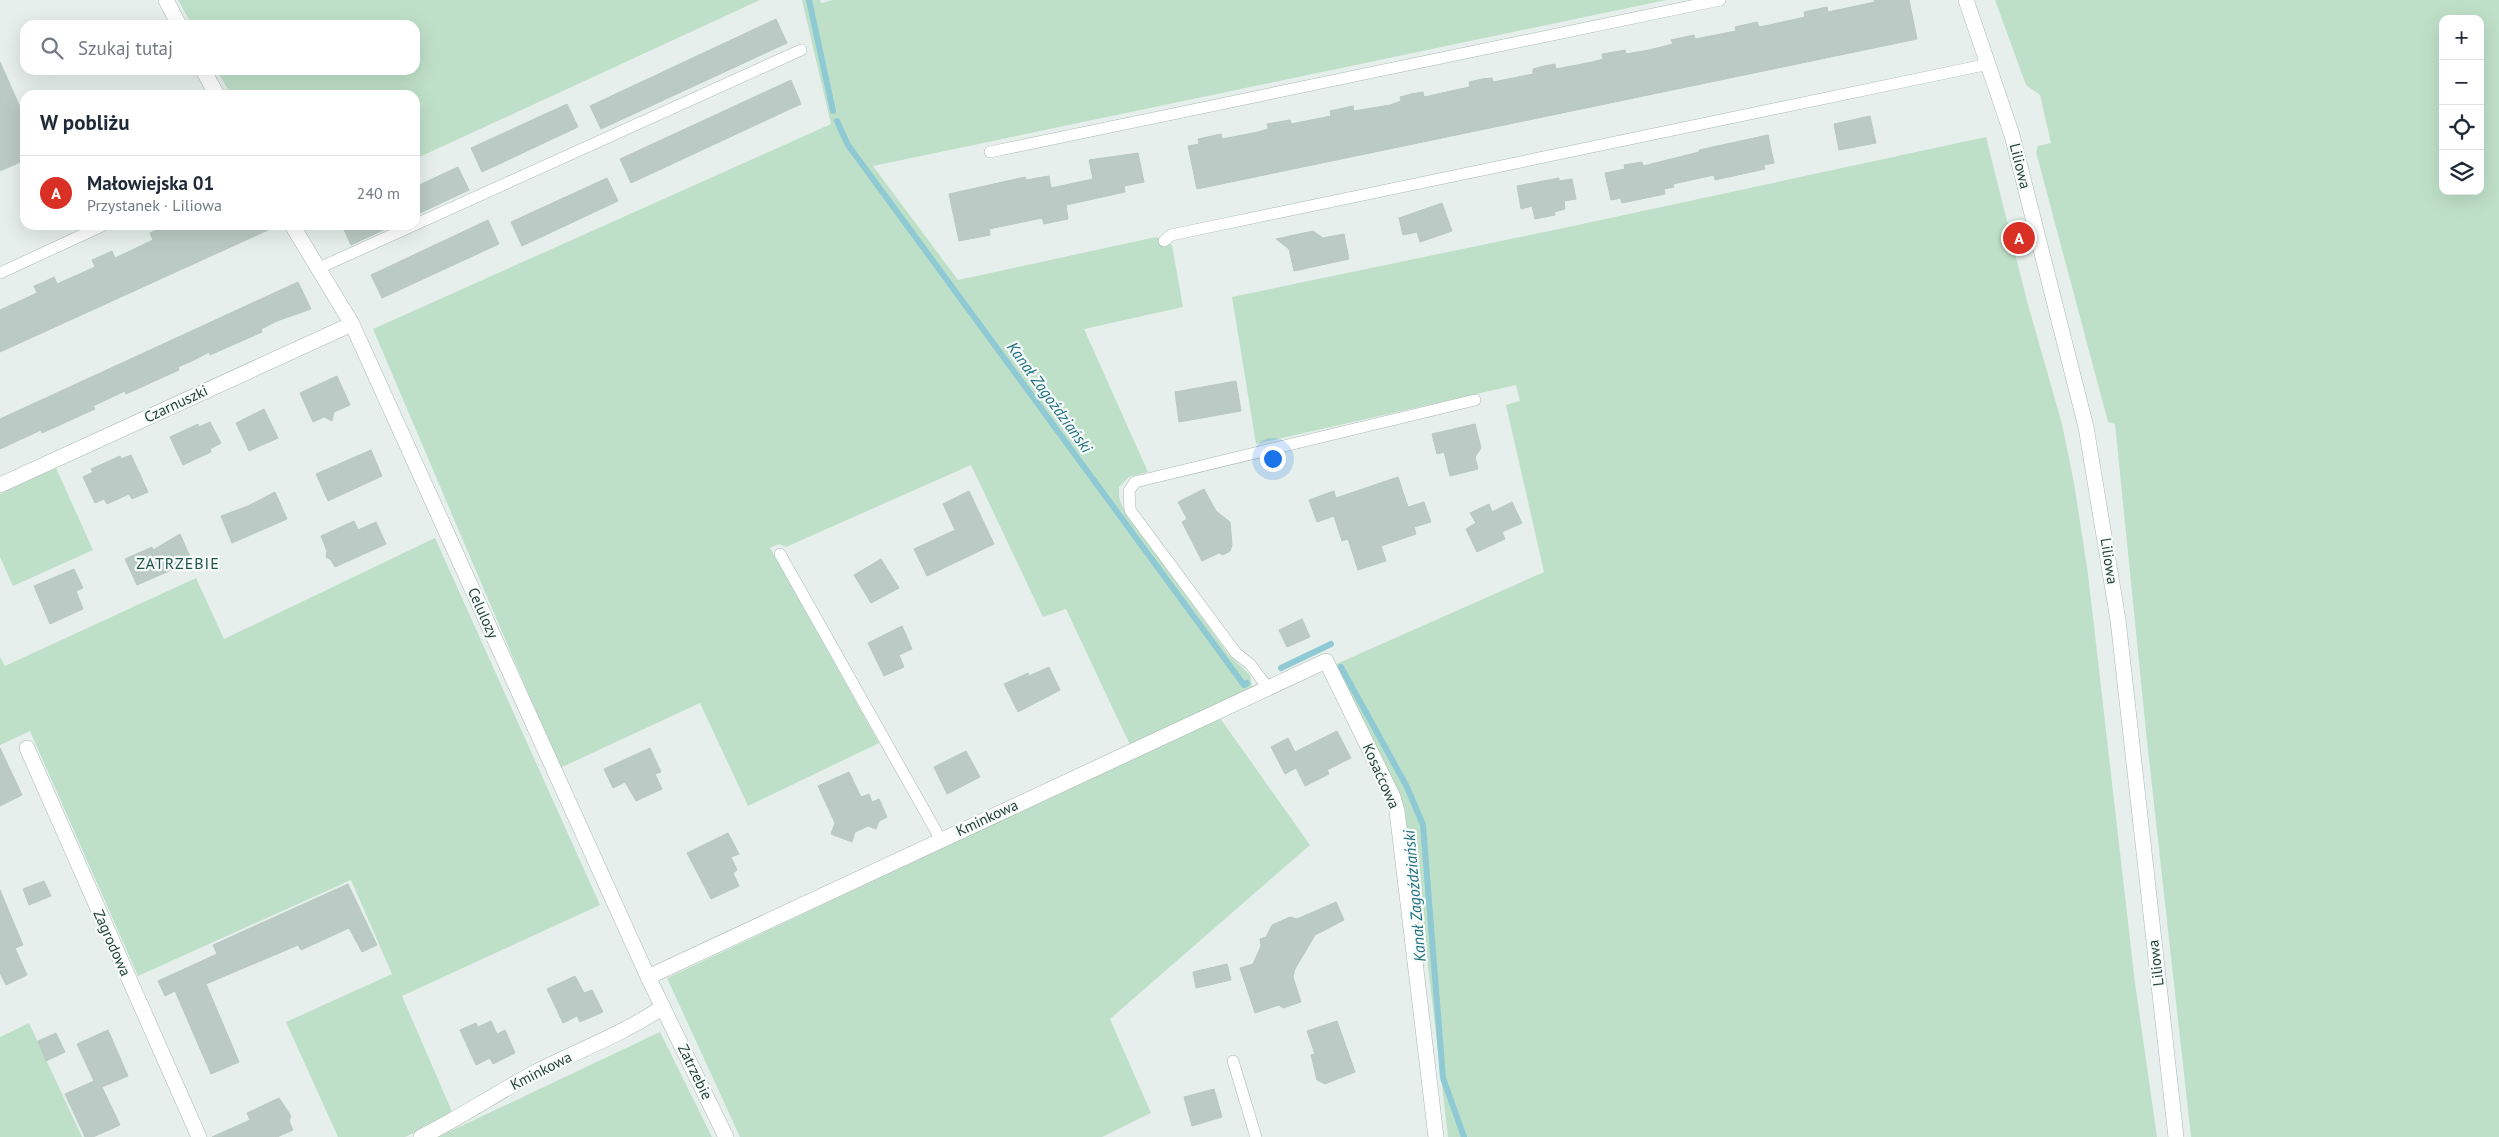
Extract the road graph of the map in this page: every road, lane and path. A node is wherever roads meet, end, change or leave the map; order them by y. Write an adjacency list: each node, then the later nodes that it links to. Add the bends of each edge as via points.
1 (166, 0): 4 (street)
2 (1720, 0): 9 (lane)
3 (1966, 0): 6 (street, Liliowa)
4 (176, 20)
5 (801, 50): 10 (lane)
6 (1988, 64): 14 (lane, via 1171,235); 33 (street, Liliowa, via 2012,135 2086,426 2118,620)
7 (206, 75): 8 (street)
8 (214, 90)
9 (990, 152)
10 (420, 222)
11 (93, 230): 16 (lane)
12 (295, 230): 15 (street, Celulozy)
13 (403, 230): 15 (lane)
14 (1164, 241)
15 (319, 268): 17 (street, Celulozy)
16 (0, 273)
17 (352, 324): 19 (street, Czarnuszki); 25 (street, Celulozy)
18 (1474, 400): 22 (lane, via 1135,482 1129,491 1130,510 1236,653 1250,664)
19 (0, 485)
20 (780, 554): 24 (lane)
21 (1326, 661): 22 (street, Kminkowa); 32 (street, Kosaćcowa, via 1393,796 1397,811)
22 (1268, 688): 24 (street, Kminkowa)
23 (26, 748): 28 (street, Zagrodowa)
24 (941, 840): 25 (street, Kminkowa)
25 (648, 977): 26 (street, Celulozy)
26 (663, 1006): 29 (street, Kminkowa, via 644,1020 533,1073); 30 (street, Zatrzebie)
27 (1233, 1060): 31 (lane)
28 (199, 1137)
29 (421, 1137)
30 (726, 1137)
31 (1256, 1137)
32 (1436, 1137)
33 (2176, 1137)

